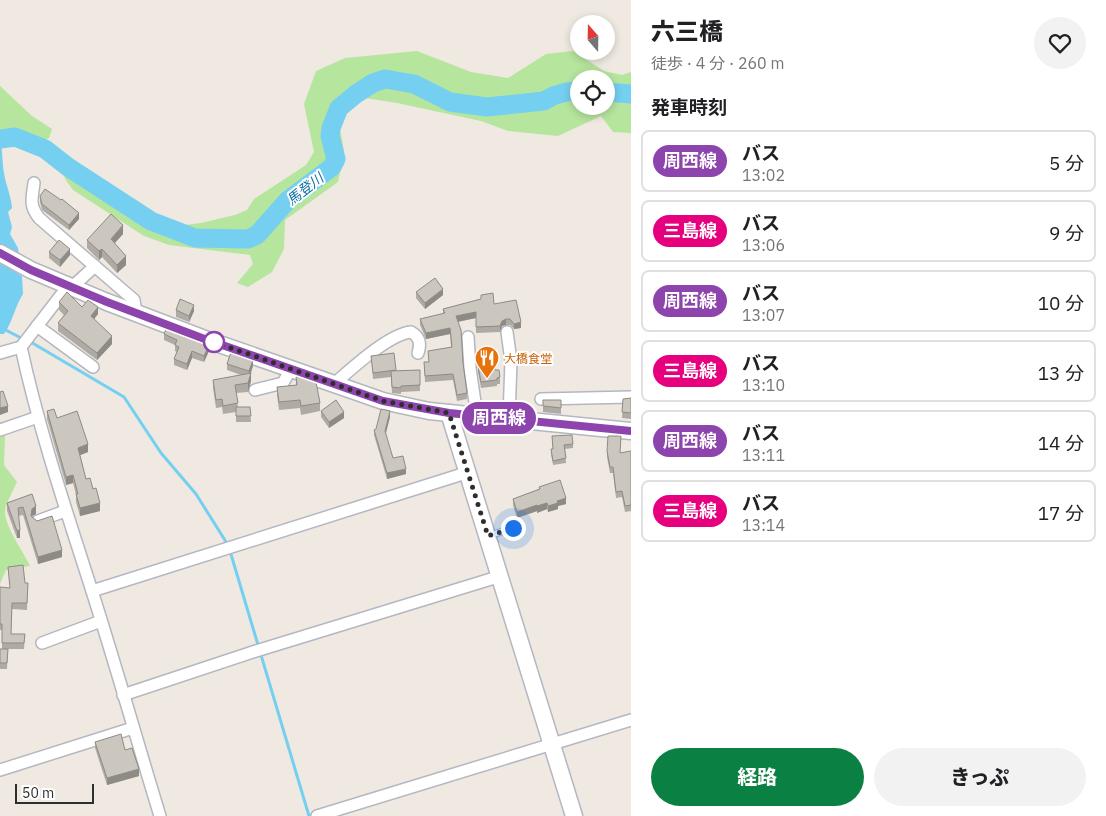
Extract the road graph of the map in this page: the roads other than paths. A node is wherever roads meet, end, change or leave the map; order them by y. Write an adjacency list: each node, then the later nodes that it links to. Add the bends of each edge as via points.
1 (34, 183): 3 (street, via 31,202 39,218)
2 (0, 253): 4 (main road)
3 (95, 266): 4 (street); 5 (street, via 134,300)
4 (69, 287): 5 (main road); 6 (street)
5 (132, 312): 13 (main road)
6 (36, 328): 9 (street); 12 (street)
7 (508, 332): 21 (street, via 512,361)
8 (468, 336): 19 (street)
9 (22, 346): 10 (street); 20 (street)
10 (0, 353)
11 (418, 353): 14 (street, via 418,337 406,332 381,346)
12 (93, 367)
13 (291, 369): 14 (main road); 15 (street, via 283,383)
14 (334, 384): 18 (main road, via 383,401)
15 (255, 390)
16 (631, 397): 17 (street)
17 (541, 399)
18 (449, 413): 19 (main road); 24 (main road)
19 (477, 416): 21 (main road)
20 (38, 417): 22 (street); 25 (street)
21 (509, 418): 23 (main road)
22 (0, 430)
23 (631, 431)
24 (469, 472): 28 (main road); 30 (street)
25 (65, 511): 26 (street); 30 (street)
26 (38, 521)
27 (513, 528): 28 (lane)
28 (488, 536): 29 (main road)
29 (501, 576): 33 (street); 36 (main road)
30 (92, 591): 31 (street)
31 (101, 621): 32 (street); 33 (street)
32 (42, 643)
33 (123, 695): 35 (street)
34 (631, 720): 36 (street)
35 (133, 728): 37 (street); 38 (street)
36 (552, 744): 39 (street); 40 (main road)
37 (0, 770)
38 (160, 816)
39 (317, 816)
40 (574, 816)

